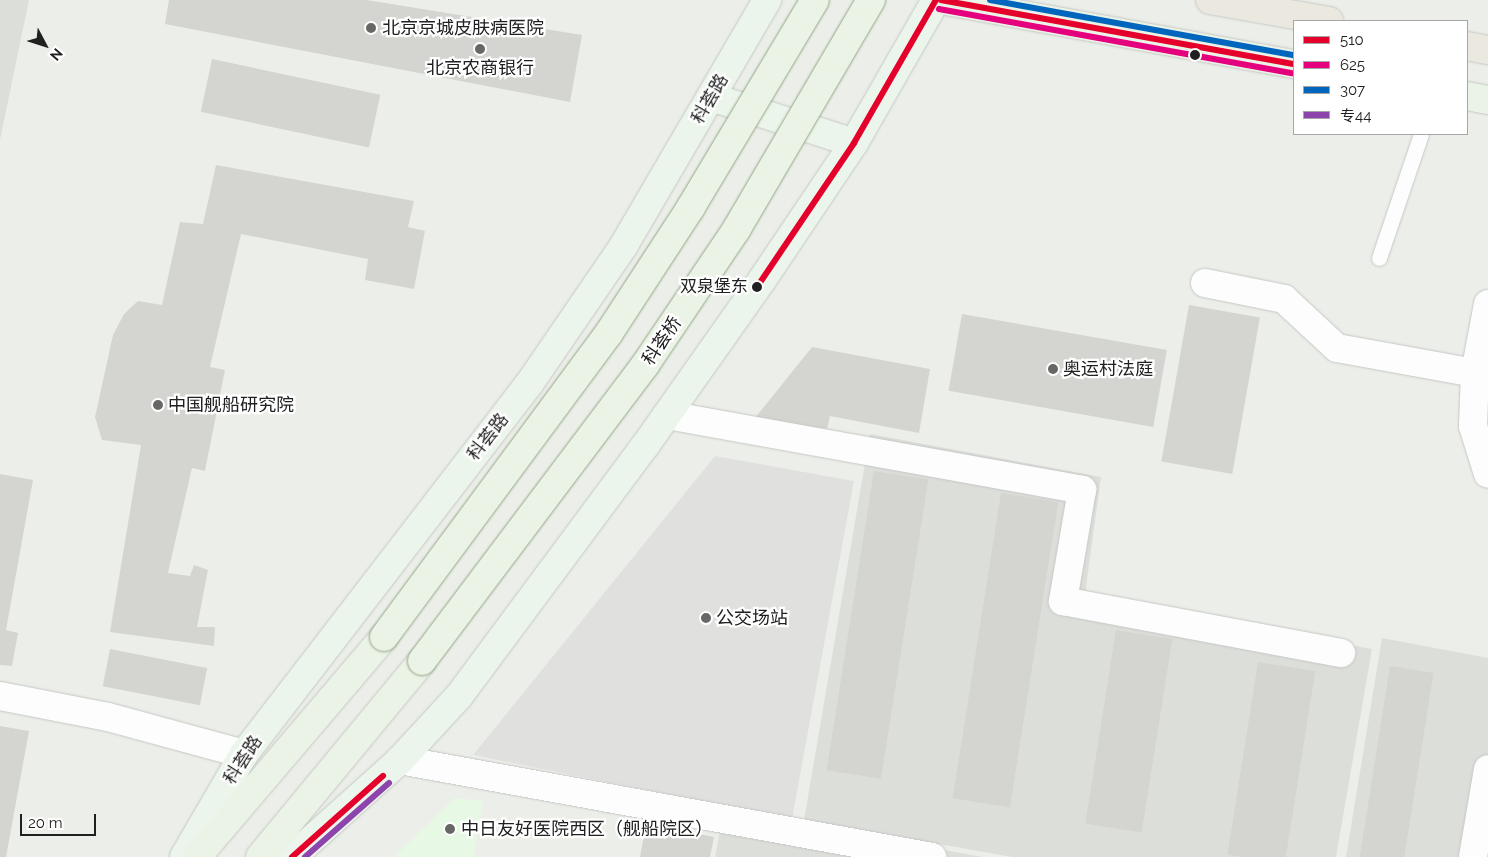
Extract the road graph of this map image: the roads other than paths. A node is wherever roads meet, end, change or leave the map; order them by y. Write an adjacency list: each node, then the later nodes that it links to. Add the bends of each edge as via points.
1 (767, 0): 11 (street, 科荟路)
2 (815, 0): 28 (main road, 科荟路, bridge, via 691,207 609,333 384,637)
3 (871, 0): 29 (main road, 科荟桥, bridge, via 736,230 646,365 422,661)
4 (936, 0): 15 (street)
5 (941, 0): 10 (main road)
6 (1210, 0): 7 (highway)
7 (1323, 20)
8 (1468, 46): 9 (highway)
9 (1488, 50)
10 (1293, 64)
11 (711, 96): 15 (street); 24 (street, 科荟路, via 624,245 529,384)
12 (1468, 96): 13 (main road)
13 (1488, 100)
14 (1421, 135): 16 (lane)
15 (854, 144): 20 (street)
16 (1380, 258)
17 (1205, 283): 19 (street, via 1284,300 1336,348)
18 (1488, 304): 19 (street)
19 (1475, 374): 21 (street, via 1473,426)
20 (667, 414): 22 (street, via 1082,490 1063,601); 25 (street, via 459,696)
21 (1488, 474)
22 (1341, 653)
23 (0, 696): 24 (street, via 108,717)
24 (244, 754): 27 (street, 科荟路)
25 (400, 760): 30 (street); 31 (street)
26 (1488, 768): 32 (street)
27 (184, 857)
28 (198, 857)
29 (260, 857)
30 (292, 857)
31 (932, 857)
32 (1474, 857)

